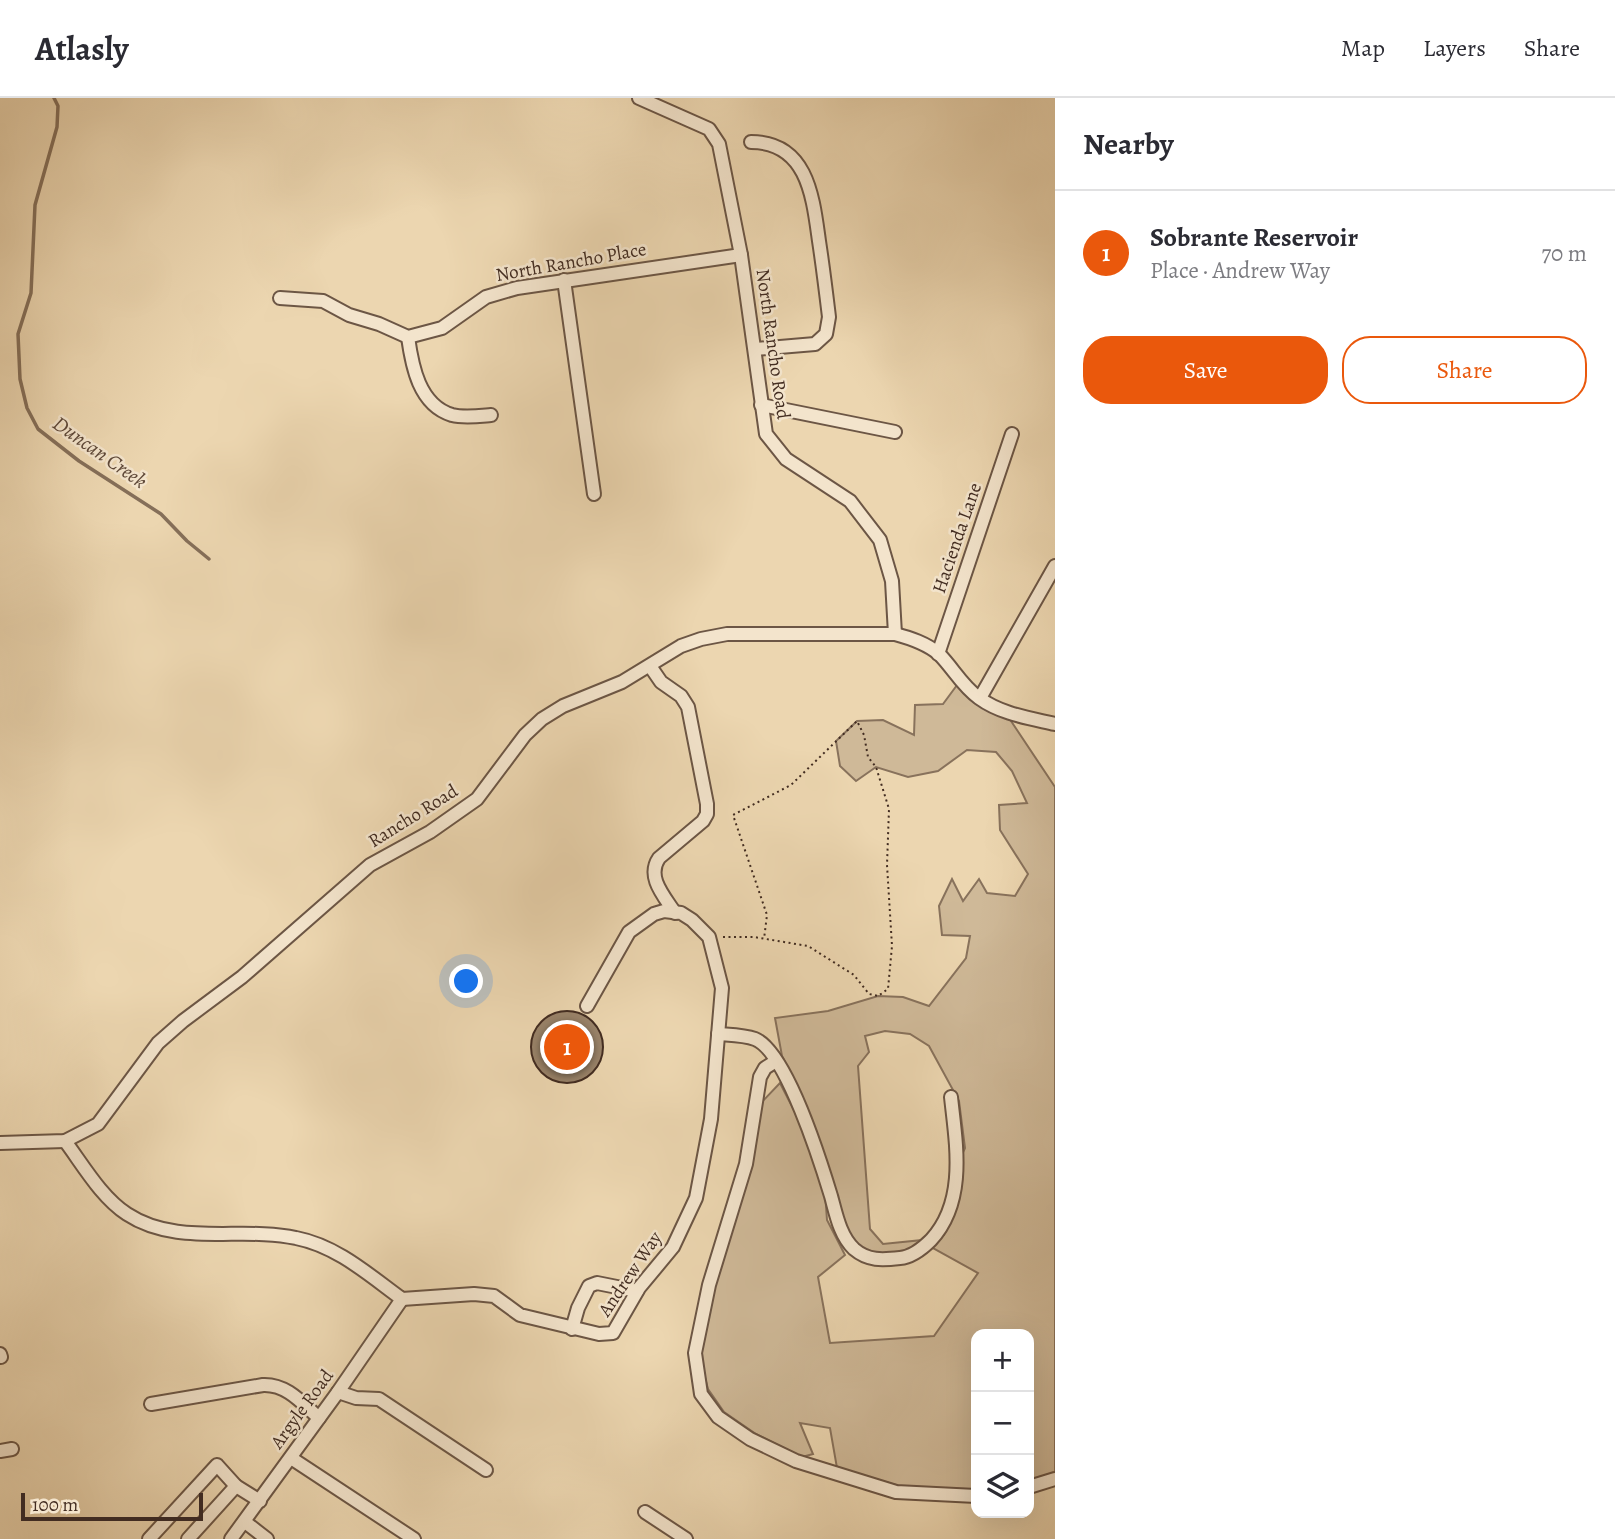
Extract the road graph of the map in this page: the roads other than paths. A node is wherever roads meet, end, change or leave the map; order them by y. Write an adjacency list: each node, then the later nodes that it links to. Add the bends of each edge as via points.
1 (639, 98): 3 (street, North Rancho Road, via 709,129 719,144)
2 (751, 142): 7 (street, via 784,149 803,170 813,196 829,317 826,334 815,344)
3 (741, 255): 4 (street, North Rancho Place); 7 (street, North Rancho Road)
4 (564, 280): 6 (street, North Rancho Place, via 486,297 442,328); 12 (street)
5 (280, 298): 6 (street, via 323,301)
6 (408, 337): 9 (street, via 418,384 433,403 451,415)
7 (756, 349): 8 (street, North Rancho Road)
8 (761, 405): 10 (street); 14 (street, North Rancho Road, via 766,434 786,459 850,501 880,540 892,581)
9 (491, 415)
10 (895, 432)
11 (1012, 433): 15 (street, Hacienda Lane)
12 (594, 494)
13 (1055, 566): 17 (street)
14 (895, 634): 15 (street); 16 (street, Rancho Road, via 727,634 681,646)
15 (939, 654): 17 (street)
16 (650, 666): 19 (street, via 688,707 707,804 702,821 654,865 655,879); 24 (street, Rancho Road, via 542,719 477,799 370,865 243,977 183,1021 159,1043 98,1124)
17 (979, 698): 18 (street, via 1005,712)
18 (1055, 724)
19 (675, 913): 20 (street, via 654,914 629,932); 21 (street, Andrew Way, via 692,919 709,937 722,988)
20 (587, 1006)
21 (718, 1034): 22 (street, via 756,1040); 26 (street, Andrew Way, via 711,1119 695,1198 673,1247)
22 (776, 1061): 23 (street, via 802,1112 841,1230 853,1248 870,1259 909,1257 942,1228 957,1180); 37 (street, via 760,1077 746,1164 709,1285 695,1353 701,1394 718,1417 796,1461 896,1492)
23 (951, 1097)
24 (65, 1141): 25 (street, Rancho Road); 27 (street, via 128,1215 158,1227 193,1233 296,1237 348,1259)
25 (0, 1143)
26 (637, 1292): 28 (street, Andrew Way, via 613,1333); 28 (street, via 597,1283 589,1286)
27 (402, 1299): 28 (street, Andrew Way, via 494,1296 520,1314); 29 (street, Argyle Road)
28 (572, 1329)
29 (338, 1392): 31 (street, Argyle Road); 33 (street, via 379,1399)
30 (151, 1404): 31 (street, via 276,1384)
31 (319, 1418): 32 (street, Argyle Road)
32 (290, 1458): 38 (street, Argyle Road); 45 (street)
33 (486, 1470)
34 (1055, 1479): 35 (street)
35 (1034, 1485)
36 (236, 1486): 38 (street); 41 (street, via 217,1465); 42 (street)
37 (971, 1496)
38 (260, 1501): 40 (street, Argyle Road)
39 (645, 1512): 46 (street)
40 (245, 1522): 43 (street, Argyle Road); 44 (street)
41 (149, 1539)
42 (188, 1539)
43 (231, 1539)
44 (267, 1539)
45 (414, 1539)
46 (686, 1539)

